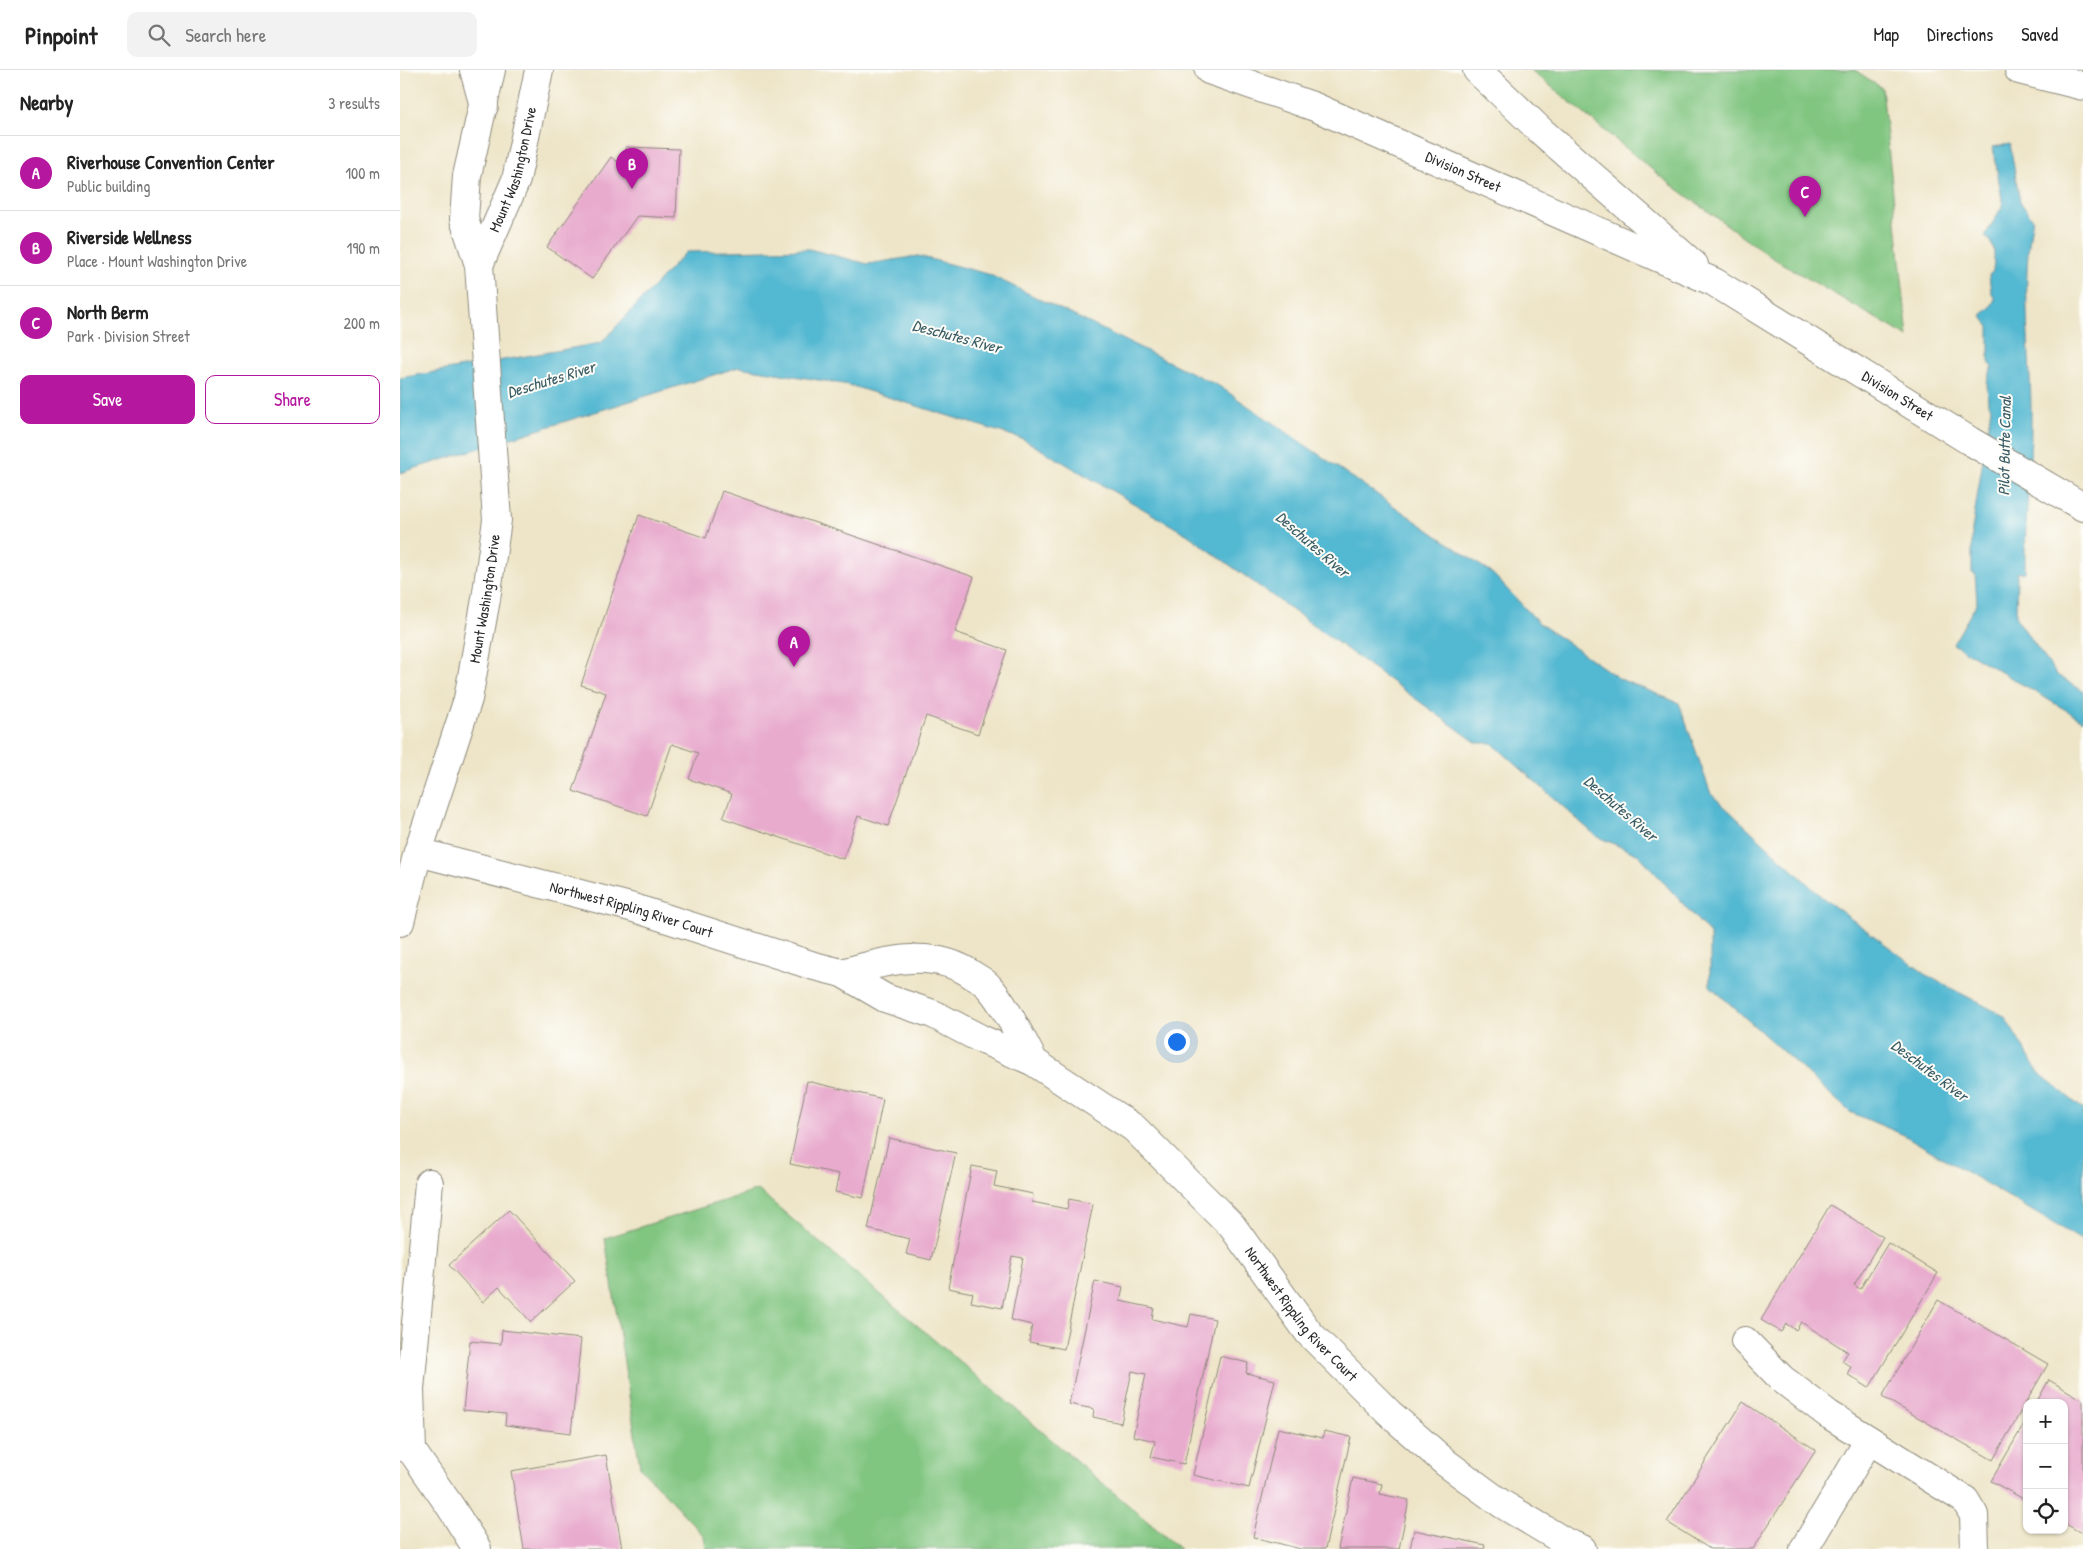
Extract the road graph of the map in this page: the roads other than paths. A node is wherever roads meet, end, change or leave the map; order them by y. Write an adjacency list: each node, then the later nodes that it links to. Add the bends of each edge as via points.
1 (474, 70): 8 (main road)
2 (491, 70): 8 (main road, Mount Washington Drive)
3 (539, 70): 9 (main road, Mount Washington Drive, via 516,180)
4 (1208, 70): 10 (main road, Division Street, via 1315,107)
5 (1477, 70): 10 (main road, Division Street)
6 (2019, 70): 7 (main road)
7 (2083, 86)
8 (484, 106): 9 (main road, Mount Washington Drive, via 467,176 464,219)
9 (479, 264): 12 (main road, Mount Washington Drive, via 497,520 468,699)
10 (1714, 282): 11 (main road, Division Street)
11 (2083, 507)
12 (418, 852): 13 (main road, Mount Washington Drive); 14 (main road, Northwest Rippling River Court, via 634,908)
13 (400, 922)
14 (842, 973): 15 (main road, Northwest Rippling River Court, via 885,998 932,1014); 15 (main road, Northwest Rippling River Court, via 888,960 929,958 963,968 989,986)
15 (1034, 1062): 21 (main road, Northwest Rippling River Court, via 1134,1128 1165,1157 1232,1226 1309,1333 1389,1413 1446,1463 1502,1504)
16 (429, 1183): 19 (main road)
17 (1745, 1341): 18 (main road, via 1790,1385)
18 (1869, 1440): 22 (main road); 23 (main road, via 1965,1500 1974,1515)
19 (406, 1449): 20 (main road, via 452,1509)
20 (477, 1549)
21 (1582, 1549)
22 (1804, 1549)
23 (1975, 1549)

